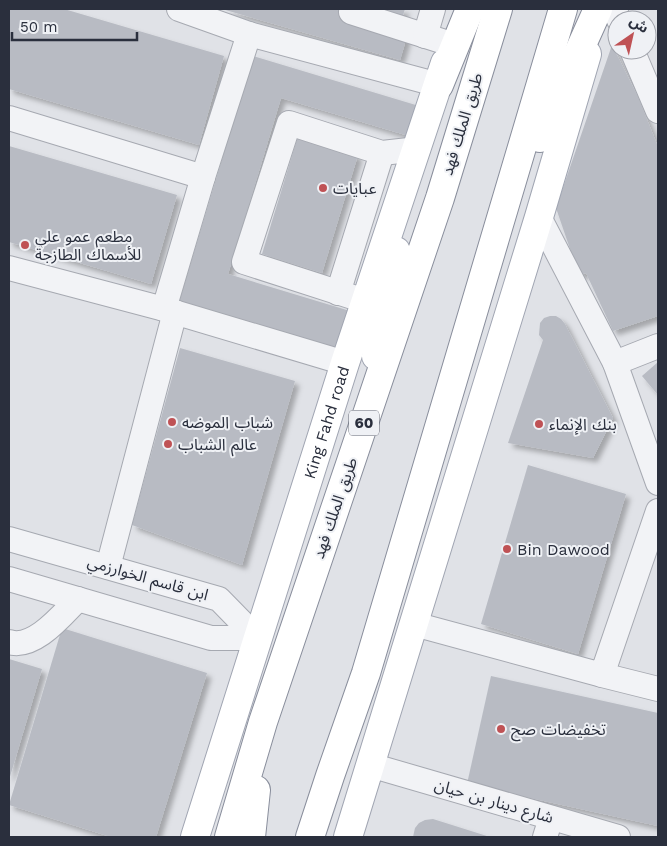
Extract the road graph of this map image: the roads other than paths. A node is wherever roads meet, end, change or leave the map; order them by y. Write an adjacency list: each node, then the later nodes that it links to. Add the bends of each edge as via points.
1 (179, 9): 9 (street)
2 (352, 9): 10 (street, via 351,12)
3 (433, 9): 10 (street)
4 (461, 9): 11 (main road, King Fahd road)
5 (470, 9): 13 (main road)
6 (498, 9): 28 (main road, طريق الملك فهد / 60, via 440,198)
7 (563, 9): 22 (main road)
8 (599, 9): 19 (main road); 22 (main road, via 548,117)
9 (248, 34): 13 (street); 18 (street)
10 (425, 36): 11 (street)
11 (451, 44): 13 (main road, King Fahd road)
12 (636, 60): 14 (street)
13 (439, 85): 17 (main road, King Fahd road)
14 (658, 111)
15 (9, 118): 18 (street)
16 (382, 153): 17 (street); 21 (street); 21 (street, via 289,123 244,262)
17 (414, 160): 23 (main road, King Fahd road); 28 (main road)
18 (203, 177): 24 (street)
19 (539, 217): 27 (street); 35 (main road)
20 (9, 268): 24 (street)
21 (338, 293): 23 (street)
22 (478, 295): 42 (main road, via 366,673)
23 (365, 301): 26 (main road, King Fahd road)
24 (170, 310): 26 (street); 32 (street)
25 (658, 346): 27 (street)
26 (344, 363): 36 (main road, King Fahd road)
27 (616, 363): 29 (street)
28 (358, 440): 40 (main road, طريق الملك فهد / 60)
29 (658, 483)
30 (658, 511): 38 (street)
31 (9, 538): 32 (street, ابن قاسم الخوارزمي)
32 (108, 567): 36 (street, ابن قاسم الخوارزمي, via 219,599)
33 (9, 579): 34 (street)
34 (78, 599): 36 (street, via 211,638); 37 (street, via 48,628 30,640)
35 (414, 624): 38 (street); 41 (main road)
36 (257, 638): 44 (main road, King Fahd road)
37 (9, 642)
38 (602, 675): 39 (street)
39 (658, 689)
40 (263, 722): 45 (main road, طريق الملك فهد / 60); 46 (main road)
41 (370, 765): 43 (street, شارع دينار بن حيان); 49 (main road)
42 (330, 776): 47 (main road); 48 (main road)
43 (548, 827): 50 (street, شارع دينار بن حيان)
44 (195, 837)
45 (229, 837)
46 (251, 837)
47 (305, 837)
48 (310, 837)
49 (348, 837)
50 (618, 837)

